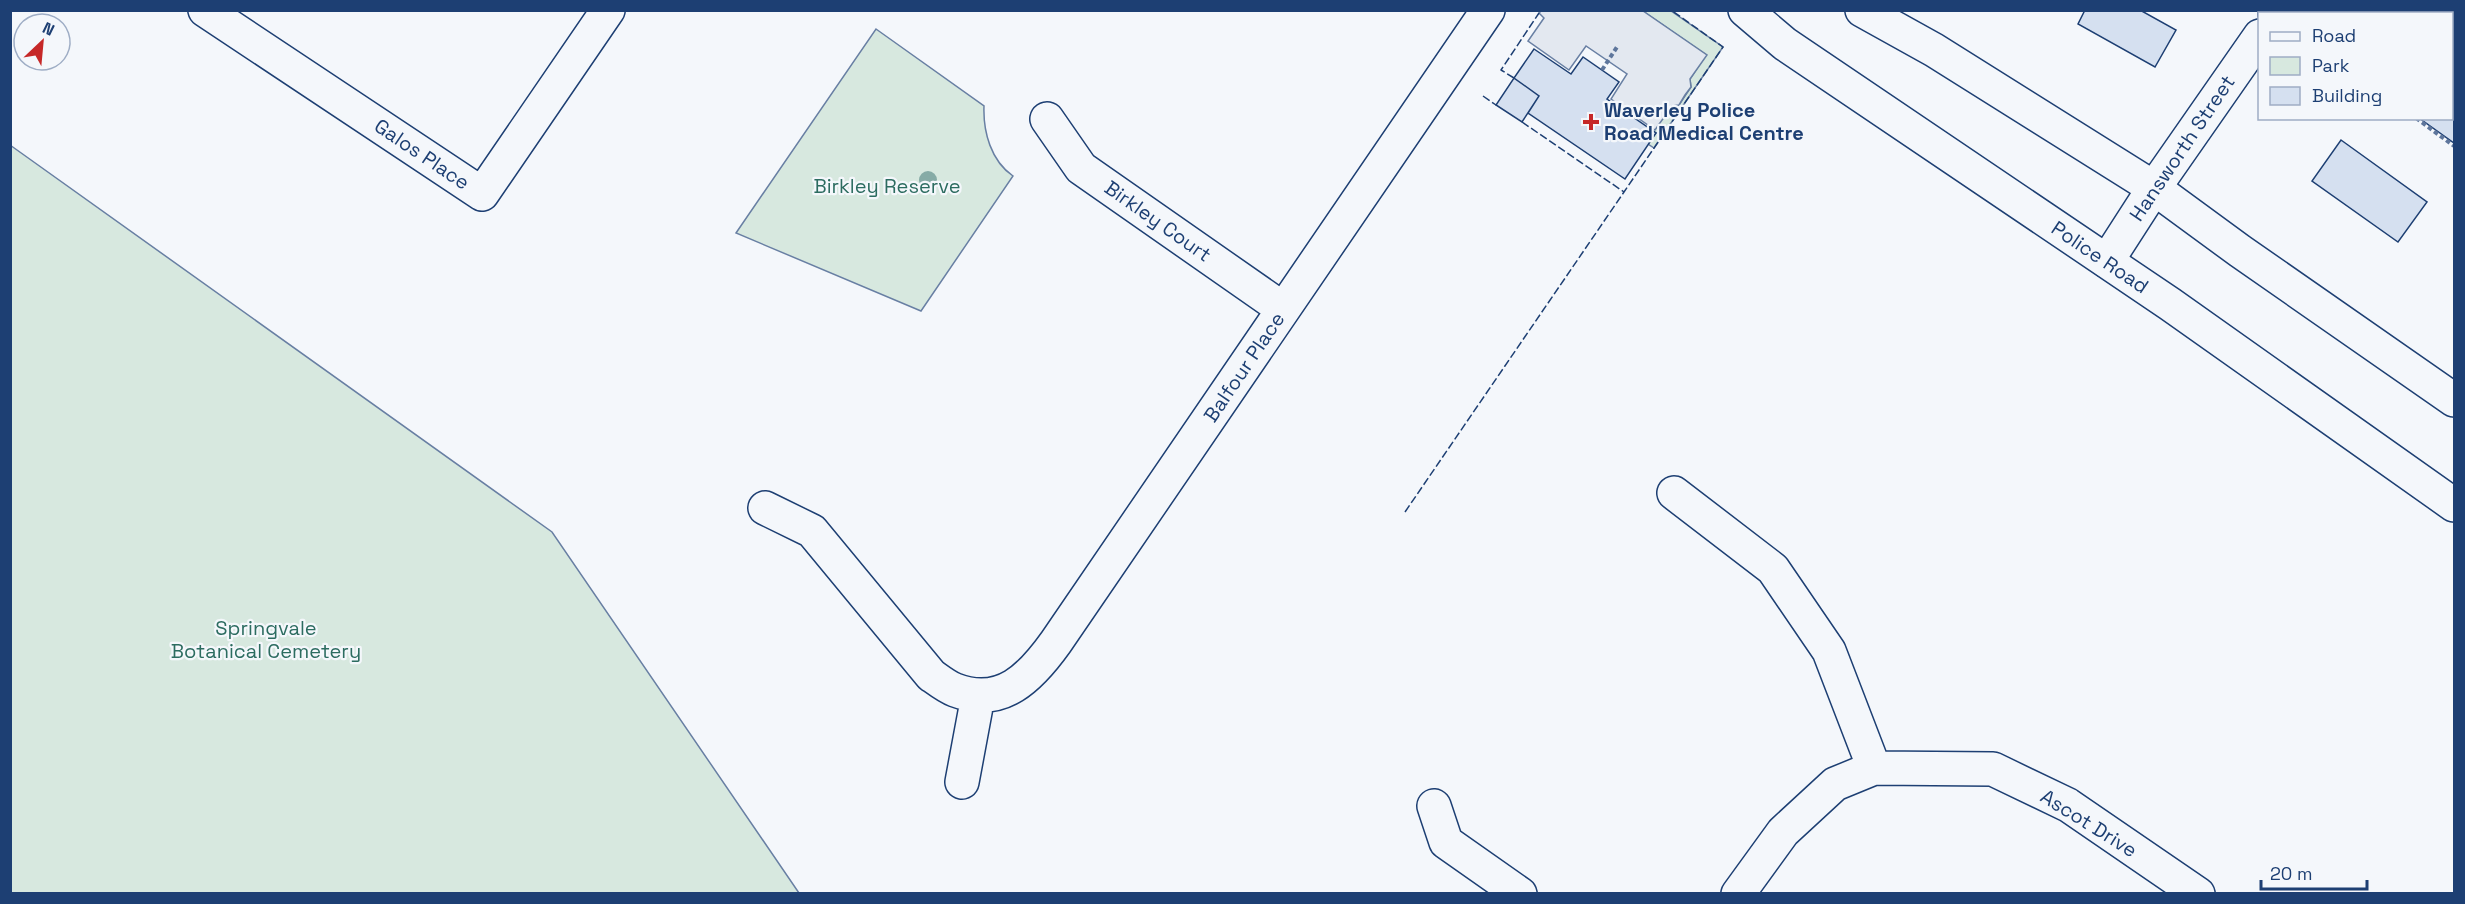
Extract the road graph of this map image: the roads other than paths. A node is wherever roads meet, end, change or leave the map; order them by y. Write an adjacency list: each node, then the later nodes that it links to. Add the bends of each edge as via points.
1 (205, 10): 2 (street, Galos Place, via 483,194)
2 (608, 10)
3 (1488, 10): 10 (street, Balfour Place)
4 (1745, 10): 9 (street, Police Road, via 1785,44)
5 (1862, 10): 8 (street, via 1934,50)
6 (2258, 37): 8 (street, Hansworth Street)
7 (1047, 119): 10 (street, Birkley Court, via 1081,168)
8 (2154, 188): 9 (street, Hansworth Street); 11 (street)
9 (2107, 261): 13 (street, Police Road)
10 (1283, 309): 15 (street, Balfour Place, via 1035,671 998,693)
11 (2454, 400)
12 (1674, 493): 16 (street, via 1773,569 1829,651)
13 (2454, 505)
14 (765, 508): 15 (street, via 812,531 931,675 954,690)
15 (978, 696): 17 (street)
16 (1874, 768): 20 (street, Ascot Drive, via 1835,784 1783,832); 21 (street, Ascot Drive, via 1993,769 2068,805)
17 (962, 782)
18 (1434, 806): 19 (street, via 1446,842)
19 (1520, 894)
20 (1738, 894)
21 (2198, 894)

